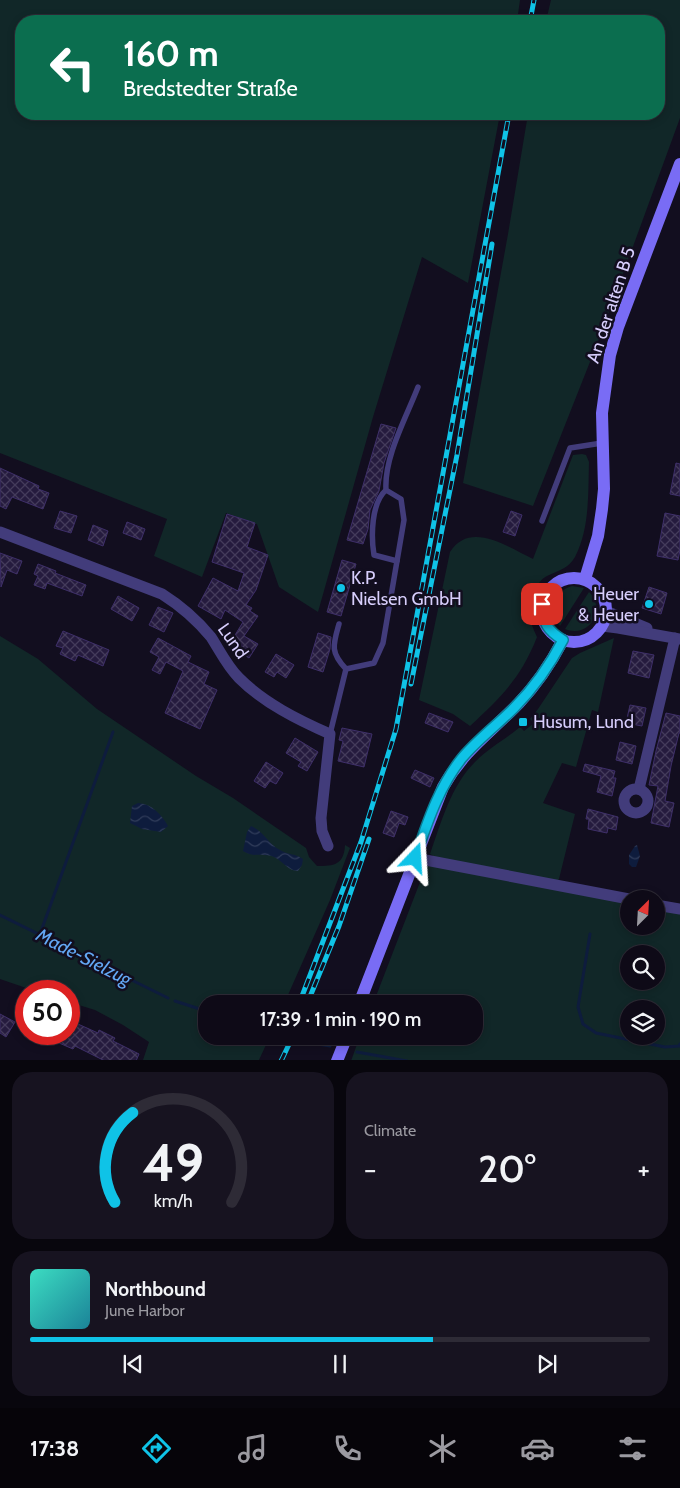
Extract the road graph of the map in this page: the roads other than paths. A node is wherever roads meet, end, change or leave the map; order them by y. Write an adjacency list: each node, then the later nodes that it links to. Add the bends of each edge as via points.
1 (680, 164): 3 (main road, An der alten B 5, via 614,338 603,394)
2 (418, 387): 4 (lane, via 385,475)
3 (602, 443): 5 (lane, via 570,448); 8 (main road, An der alten B 5, via 602,509)
4 (386, 490): 7 (lane, via 401,499 404,520); 7 (lane, via 378,502 373,522 372,548 374,555)
5 (542, 521)
6 (0, 532): 15 (street, Lund, via 162,594 198,622 238,678 291,716)
7 (397, 562): 14 (lane, via 383,643 374,663)
8 (585, 579): 9 (main road, via 600,592); 13 (main road, via 562,580 553,585 542,604 546,626)
9 (606, 611): 11 (main road); 12 (street)
10 (339, 624): 14 (lane, via 334,654)
11 (602, 626): 12 (street); 13 (main road, via 585,640)
12 (676, 636): 16 (street)
13 (563, 640): 18 (main road, via 529,692 470,748 455,767)
14 (346, 669): 15 (lane)
15 (330, 734): 17 (street, via 321,818)
16 (639, 789)
17 (328, 846)
18 (412, 858): 19 (street); 22 (main road)
19 (620, 897)
20 (665, 906): 21 (street)
21 (680, 909)
22 (362, 995)
23 (343, 1045): 24 (main road)
24 (337, 1060)

